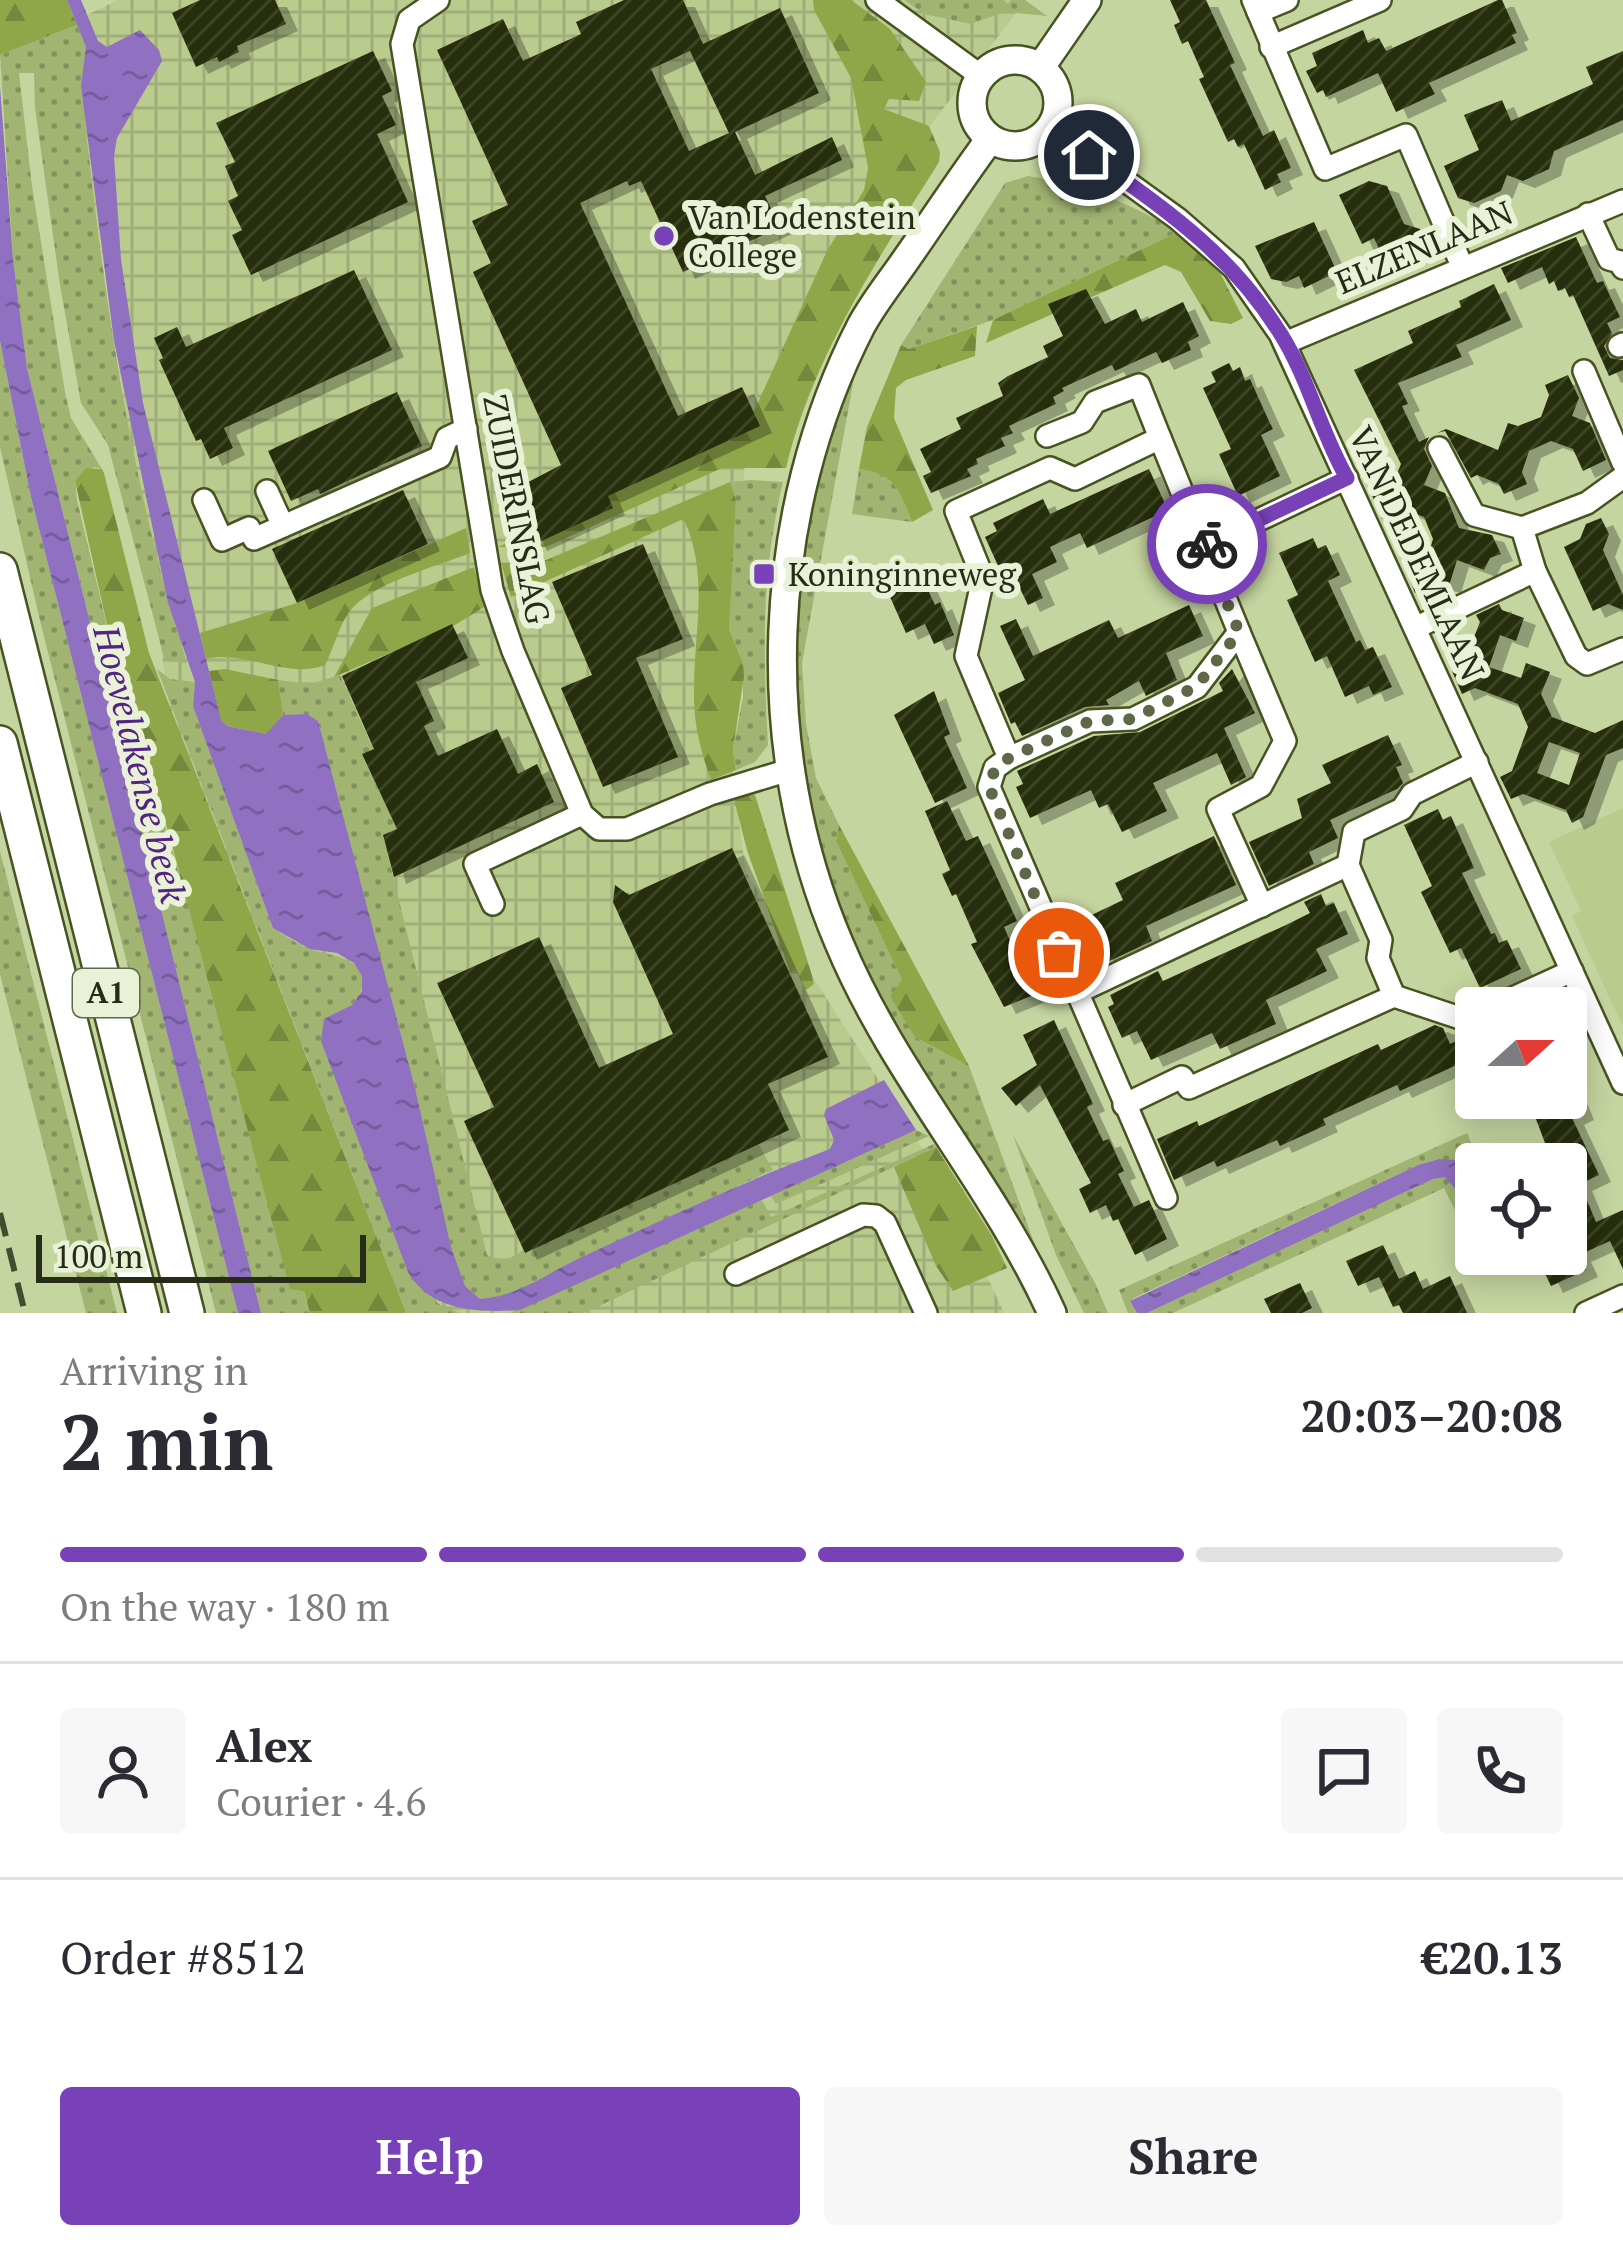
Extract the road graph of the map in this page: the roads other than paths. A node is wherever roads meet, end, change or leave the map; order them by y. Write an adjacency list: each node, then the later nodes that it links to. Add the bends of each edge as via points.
1 (438, 0): 18 (street, ZUIDERINSLAG, via 409,20 402,44)
2 (877, 0): 9 (street)
3 (1087, 0): 8 (main road)
4 (1287, 0): 6 (street)
5 (1380, 0): 7 (street)
6 (1255, 6): 7 (street)
7 (1271, 47): 14 (street, via 1325,169 1406,135)
8 (1040, 68): 9 (main road, via 1008,60); 10 (main road, via 1057,95)
9 (980, 76): 11 (main road, via 973,114)
10 (1051, 128): 11 (main road, via 1022,146); 16 (street, VAN DEDEMLAAN, via 1234,268)
11 (990, 139): 38 (main road, via 862,324 812,442 788,580)
12 (1623, 200): 13 (street, ELZENLAAN)
13 (1588, 214): 14 (street, ELZENLAAN); 15 (street, via 1609,259)
14 (1462, 266): 16 (street, ELZENLAAN)
15 (1623, 268)
16 (1286, 343): 24 (street, VAN DEDEMLAAN)
17 (1584, 371): 22 (street)
18 (447, 432): 27 (street, via 440,457); 39 (street, ZUIDERINSLAG, via 500,619)
19 (1047, 436): 20 (street, via 1082,422 1095,402 1139,385)
20 (1160, 438): 29 (street); 36 (street, via 1075,479 1050,468 956,511 983,578 966,656)
21 (1439, 448): 28 (street, via 1474,515)
22 (1623, 463)
23 (1623, 477): 28 (street, via 1587,502)
24 (1347, 478): 29 (street); 32 (street, VAN DEDEMLAAN)
25 (267, 491): 27 (street)
26 (204, 500): 27 (street, via 222,540 249,527 254,539)
27 (283, 526)
28 (1522, 527): 31 (street)
29 (1204, 546): 33 (street)
30 (0, 571): 54 (highway, A1)
31 (1535, 571): 32 (street); 34 (street, via 1576,656 1587,664)
32 (1415, 628): 37 (street, VAN DEDEMLAAN)
33 (1239, 632): 36 (street, via 1197,686 1133,719 1090,721); 42 (street, via 1285,741 1261,786 1218,809)
34 (1623, 649)
35 (0, 743): 53 (highway, A1)
36 (1009, 758): 45 (street, via 989,787)
37 (1477, 762): 40 (street, via 1354,832); 43 (street, VAN DEDEMLAAN)
38 (789, 770): 39 (street, via 627,830 599,830); 56 (main road, via 838,942)
39 (582, 814): 41 (street, via 475,864)
40 (1348, 866): 42 (street); 46 (street, via 1381,940 1378,958)
41 (494, 904)
42 (1262, 906): 45 (street)
43 (1572, 971): 44 (street); 48 (street, VAN DEDEMLAAN)
44 (1537, 987)
45 (1076, 993): 49 (street)
46 (1394, 996): 47 (street); 49 (street, via 1189,1088 1182,1078)
47 (1455, 1015)
48 (1623, 1083)
49 (1124, 1106): 50 (street)
50 (1166, 1198)
51 (736, 1274): 55 (street, via 875,1216)
52 (1623, 1297): 57 (street)
53 (144, 1313)
54 (187, 1313)
55 (926, 1313)
56 (1052, 1313)
57 (1586, 1313)

